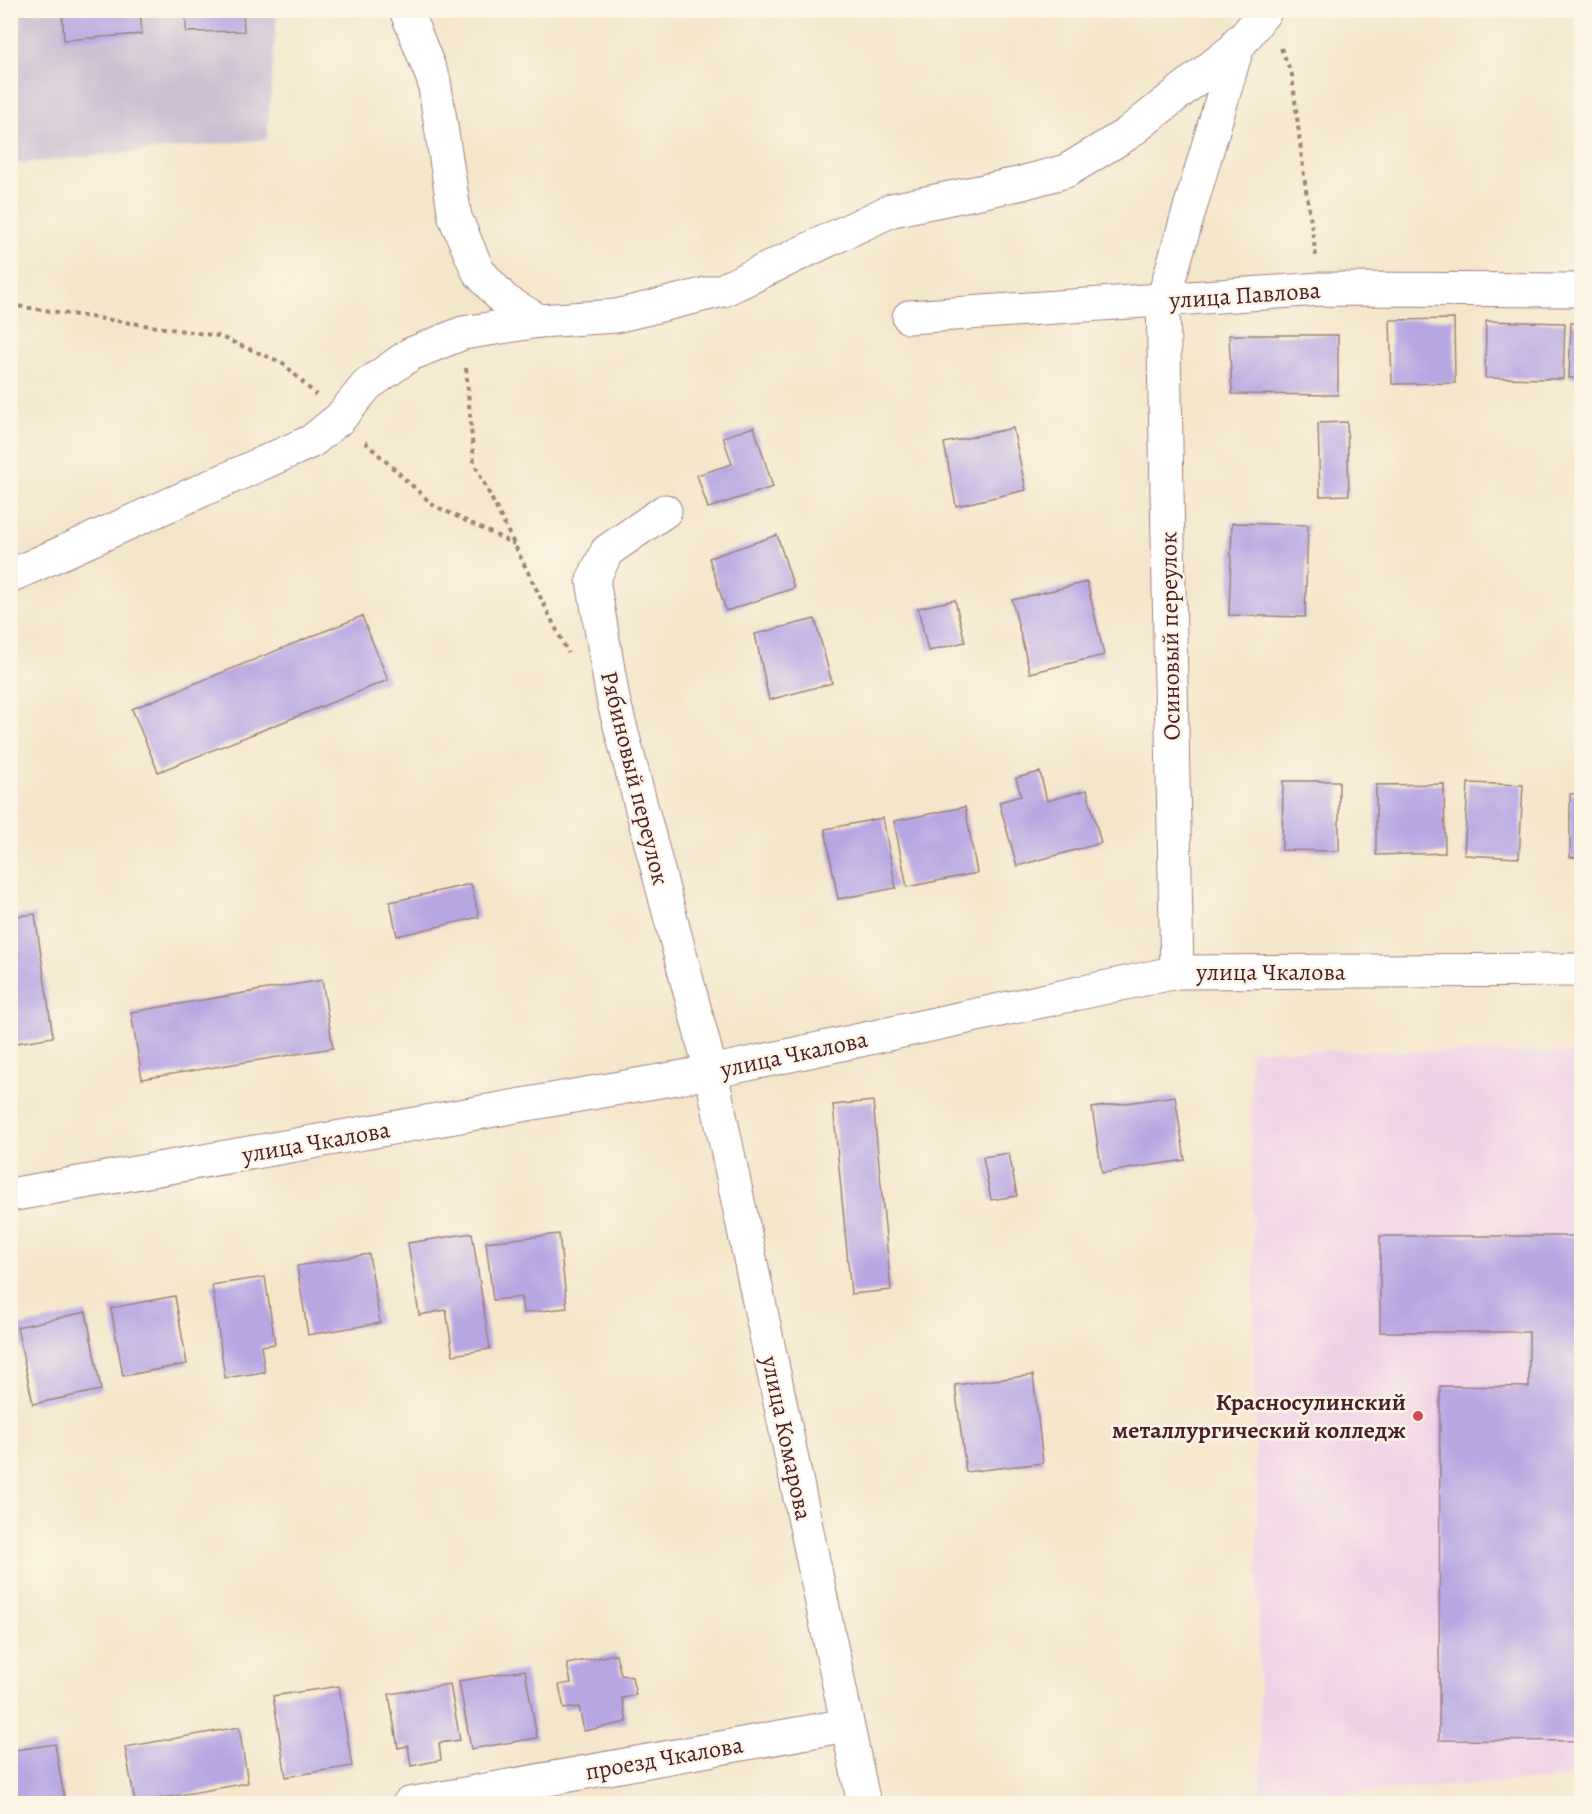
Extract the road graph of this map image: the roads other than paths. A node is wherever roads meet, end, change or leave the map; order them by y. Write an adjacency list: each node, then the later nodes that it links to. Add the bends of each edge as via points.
1 (406, 10): 8 (street, via 434,81 455,217 478,271 504,300)
2 (1246, 10): 4 (street, Осиновый переулок)
3 (1266, 10): 4 (street)
4 (1238, 46): 6 (street, Осиновый переулок); 8 (street, via 1127,135 1066,171 892,210 723,290 616,316)
5 (1581, 290): 6 (street, улица Павлова, via 1321,289)
6 (1163, 300): 7 (street, улица Павлова); 12 (street, Осиновый переулок)
7 (909, 317)
8 (539, 321): 10 (street, via 463,333 411,354 367,385 340,418 312,441)
9 (664, 511): 13 (street, Рябиновый переулок, via 607,551 593,580 612,699)
10 (10, 576)
11 (1581, 970): 12 (street, улица Чкалова)
12 (1177, 972): 13 (street, улица Чкалова)
13 (711, 1072): 14 (street, улица Чкалова); 15 (street, улица Комарова)
14 (10, 1196)
15 (847, 1725): 16 (street, проезд Чкалова); 17 (street, улица Комарова)
16 (409, 1803)
17 (864, 1803)

